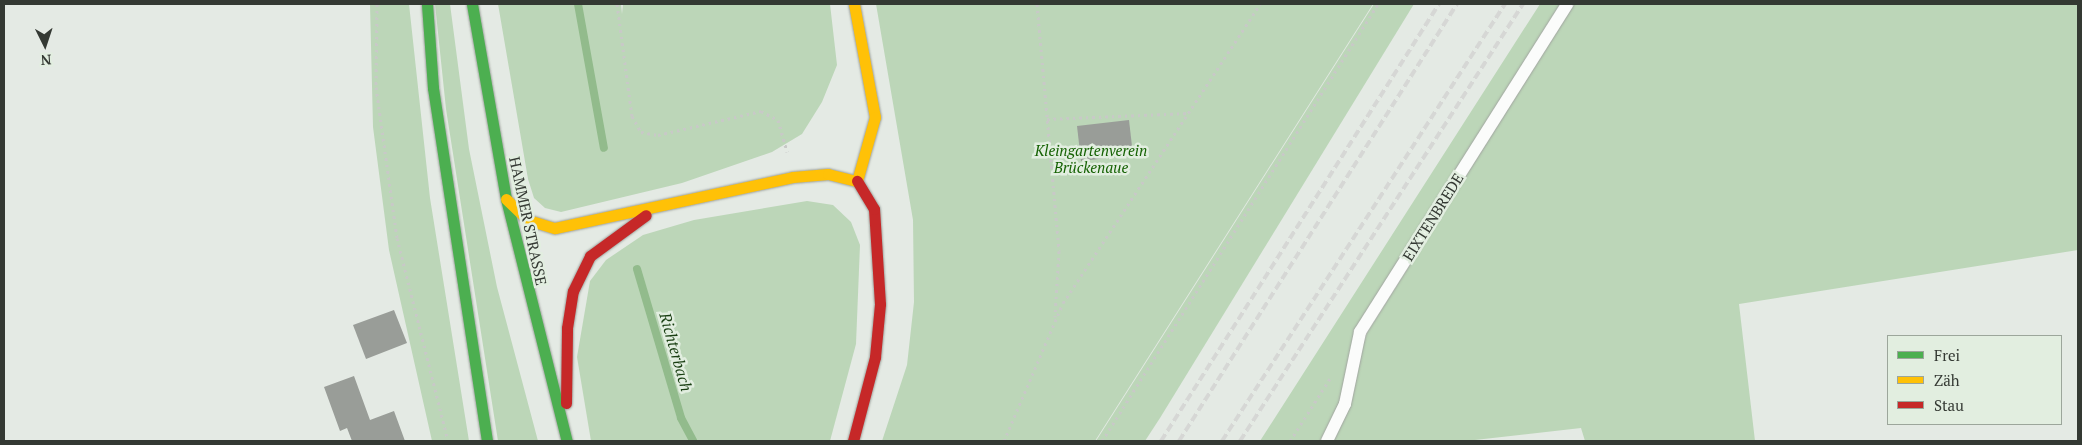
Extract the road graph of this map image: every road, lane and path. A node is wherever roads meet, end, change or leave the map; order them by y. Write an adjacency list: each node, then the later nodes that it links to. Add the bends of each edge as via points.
1 (377, 4): 19 (path, via 376,87 397,238)
2 (427, 4): 20 (main road, via 433,88)
3 (472, 4): 14 (main road, HAMMER STRASSE)
4 (617, 4): 12 (path, via 632,116 641,132 658,135 761,112 778,120)
5 (854, 4): 13 (main road, via 874,117)
6 (1037, 4): 11 (path)
7 (1260, 4): 10 (path)
8 (1378, 4): 23 (path)
9 (1567, 4): 17 (lane, EIXTENBREDE, via 1360,332)
10 (1190, 113): 11 (path); 16 (path)
11 (1047, 119): 16 (path, via 1059,251)
12 (794, 177): 13 (main road, via 828,174); 15 (main road)
13 (857, 181): 21 (main road, via 874,209 880,304 875,357)
14 (506, 199): 15 (main road, via 528,220 555,228); 18 (main road, HAMMER STRASSE)
15 (653, 210): 18 (main road, via 590,256 573,291 567,328)
16 (1055, 321): 22 (path)
17 (1355, 355): 24 (path, via 1334,372); 25 (lane, EIXTENBREDE, via 1345,404)
18 (566, 439)
19 (448, 441)
20 (487, 441)
21 (853, 441)
22 (1004, 441)
23 (1102, 441)
24 (1290, 441)
25 (1327, 441)

